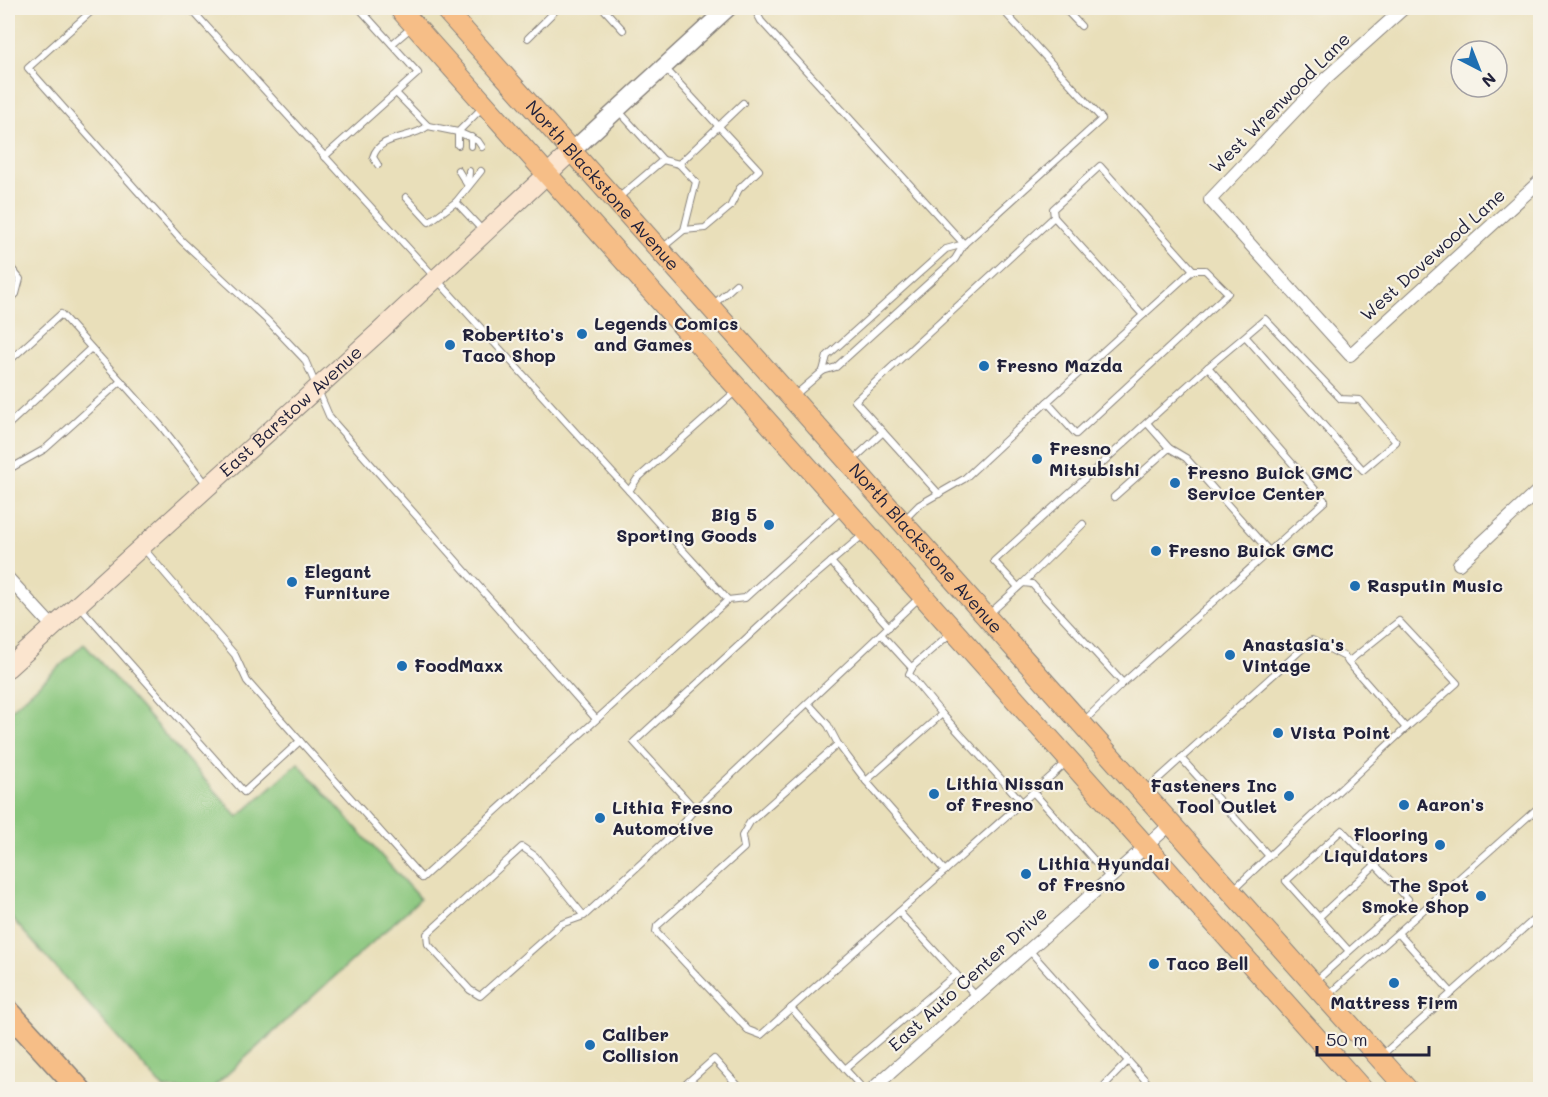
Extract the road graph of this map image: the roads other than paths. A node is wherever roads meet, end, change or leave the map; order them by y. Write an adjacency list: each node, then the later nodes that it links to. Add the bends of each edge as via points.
1 (95, 8): 65 (lane, via 28,68 182,241 305,360)
2 (190, 8): 33 (lane)
3 (359, 8): 19 (lane)
4 (399, 8): 15 (main road, North Blackstone Avenue)
5 (444, 8): 32 (main road, North Blackstone Avenue)
6 (558, 8): 18 (lane)
7 (603, 8): 17 (lane)
8 (728, 8): 20 (street)
9 (754, 8): 49 (lane, via 760,21)
10 (1001, 8): 49 (lane, via 1102,118)
11 (1064, 8): 16 (lane)
12 (1178, 8): 13 (lane)
13 (1191, 8)
14 (1404, 8): 60 (street, West Wrenwood Lane, via 1326,78 1210,200)
15 (414, 24): 19 (lane); 23 (main road, North Blackstone Avenue)
16 (1081, 26)
17 (623, 30)
18 (528, 38)
19 (392, 44): 21 (lane, via 418,73)
20 (663, 66): 24 (street); 25 (lane)
21 (396, 93): 26 (lane); 33 (lane)
22 (743, 103): 25 (lane)
23 (486, 104): 27 (lane); 40 (main road, North Blackstone Avenue)
24 (618, 110): 32 (street); 34 (lane)
25 (718, 125): 35 (lane); 47 (lane, via 759,170 739,189 730,207 705,228)
26 (428, 126): 27 (lane); 36 (lane, via 409,137 383,142 373,157)
27 (458, 132): 28 (lane); 29 (lane)
28 (471, 137): 30 (lane); 31 (lane)
29 (458, 146)
30 (471, 146)
31 (482, 147)
32 (572, 151): 40 (main road, East Barstow Avenue); 44 (main road, North Blackstone Avenue)
33 (324, 157): 53 (lane)
34 (663, 160): 35 (lane); 44 (lane)
35 (679, 164): 47 (lane, via 696,182)
36 (378, 165)
37 (458, 170): 42 (lane)
38 (469, 171): 42 (lane)
39 (481, 171): 42 (lane)
40 (549, 175): 48 (main road, East Barstow Avenue); 66 (main road, North Blackstone Avenue)
41 (1540, 181): 60 (street, West Dovewood Lane)
42 (468, 186): 45 (lane)
43 (405, 197): 45 (lane, via 429,222)
44 (616, 200): 50 (main road, North Blackstone Avenue)
45 (456, 202): 48 (lane)
46 (1054, 218): 52 (lane, via 1053,209 1100,166); 57 (lane); 71 (lane, via 855,401)
47 (684, 230): 50 (lane)
48 (486, 233): 53 (main road, East Barstow Avenue)
49 (964, 244): 63 (lane, via 955,259 836,367); 63 (lane, via 946,249 938,256 827,357)
50 (660, 250): 56 (main road, North Blackstone Avenue)
51 (8, 264): 55 (lane, via 20,279 16,294)
52 (1193, 270): 57 (lane); 68 (lane, via 1205,270 1228,294 1076,434)
53 (435, 279): 65 (main road, East Barstow Avenue); 77 (lane)
54 (736, 284): 56 (lane)
55 (8, 302)
56 (711, 307): 67 (main road, North Blackstone Avenue)
57 (1143, 315): 68 (lane)
58 (1245, 336): 58 (lane, via 1363,470 1396,442 1360,400 1341,399 1334,393 1265,320); 62 (lane)
59 (91, 348): 61 (lane, via 61,314); 64 (lane); 70 (lane)
60 (1350, 355)
61 (8, 362)
62 (1208, 367): 69 (lane); 85 (lane, via 1325,501)
63 (823, 370): 67 (lane)
64 (121, 381): 73 (lane, via 45,449 13,467); 75 (lane)
65 (317, 388): 75 (main road, East Barstow Avenue); 104 (lane, via 330,418)
66 (739, 389): 77 (lane, via 637,479); 80 (main road, North Blackstone Avenue)
67 (792, 398): 74 (main road, North Blackstone Avenue)
68 (1047, 402): 78 (lane, via 964,479)
69 (1147, 423): 72 (lane); 89 (lane, via 994,561)
70 (8, 425)
71 (883, 432): 74 (lane); 78 (lane)
72 (1169, 448): 79 (lane); 85 (lane, via 1186,458)
73 (8, 461)
74 (850, 464): 81 (main road, North Blackstone Avenue)
75 (208, 486): 84 (main road, East Barstow Avenue)
76 (1540, 489): 87 (street)
77 (629, 491): 91 (lane)
78 (939, 494): 81 (lane)
79 (1114, 497)
80 (845, 507): 83 (main road, North Blackstone Avenue); 91 (lane, via 745,598)
81 (902, 522): 93 (main road, North Blackstone Avenue)
82 (1083, 524): 89 (lane)
83 (867, 532): 86 (lane); 90 (main road, North Blackstone Avenue)
84 (142, 547): 92 (main road, East Barstow Avenue); 107 (lane, via 235,655 246,681)
85 (1269, 551): 101 (lane)
86 (831, 562): 95 (lane); 116 (lane, via 634,742)
87 (1459, 564)
88 (8, 578): 94 (street)
89 (1021, 585): 93 (lane); 101 (lane, via 1032,585)
90 (923, 595): 95 (lane); 96 (main road, North Blackstone Avenue)
91 (728, 600): 104 (lane)
92 (78, 604): 94 (main road, East Barstow Avenue); 107 (lane, via 244,792)
93 (986, 616): 105 (main road, North Blackstone Avenue)
94 (53, 627): 99 (main road, East Barstow Avenue)
95 (889, 627): 97 (lane)
96 (954, 630): 100 (lane); 110 (main road, North Blackstone Avenue)
97 (881, 634): 100 (lane); 102 (lane)
98 (1348, 662): 106 (lane); 106 (lane, via 1399,621 1458,683); 109 (lane, via 1312,640)
99 (8, 668)
100 (912, 668): 103 (lane, via 909,674)
101 (1123, 683): 105 (lane)
102 (808, 703): 108 (lane, via 828,725); 116 (lane)
103 (942, 714): 111 (lane); 114 (lane)
104 (596, 719): 107 (lane, via 422,878)
105 (1082, 723): 113 (main road, North Blackstone Avenue)
106 (1406, 728): 119 (lane)
107 (300, 741)
108 (838, 744): 111 (lane); 135 (lane, via 750,822 742,836 744,848 656,932 748,1029 761,1035)
109 (1181, 758): 113 (lane); 119 (lane)
110 (1070, 760): 112 (lane); 118 (main road, North Blackstone Avenue)
111 (866, 782): 121 (lane)
112 (1033, 792): 114 (lane); 122 (lane)
113 (1143, 793): 117 (main road, North Blackstone Avenue)
114 (1022, 802): 121 (lane)
115 (1540, 806): 128 (lane)
116 (695, 809): 126 (lane)
117 (1170, 824): 118 (street, East Auto Center Drive); 123 (main road, North Blackstone Avenue)
118 (1146, 845): 122 (street, East Auto Center Drive); 146 (main road, North Blackstone Avenue)
119 (1269, 856): 123 (lane)
120 (1375, 865): 127 (lane); 127 (lane, via 1342,830 1286,881); 130 (lane, via 1408,899)
121 (945, 871): 124 (lane)
122 (1110, 878): 129 (street, East Auto Center Drive)
123 (1232, 892): 132 (main road, North Blackstone Avenue)
124 (899, 912): 131 (lane); 135 (lane)
125 (1540, 914): 133 (lane)
126 (584, 916): 126 (lane, via 561,924 480,996 428,944 427,934 522,847 535,856)
127 (1319, 917): 130 (lane)
128 (1398, 933): 132 (lane); 133 (lane)
129 (1028, 950): 134 (street, East Auto Center Drive); 138 (lane)
130 (1349, 951): 132 (lane)
131 (956, 974): 134 (lane); 139 (lane)
132 (1319, 990): 137 (main road, North Blackstone Avenue)
133 (1452, 993): 137 (lane)
134 (976, 996): 143 (street, East Auto Center Drive)
135 (791, 1008): 139 (lane)
136 (8, 1011): 140 (highway)
137 (1380, 1058): 147 (main road, North Blackstone Avenue)
138 (1128, 1061): 144 (lane); 145 (lane)
139 (845, 1069): 143 (lane)
140 (80, 1089)
141 (680, 1089): 142 (lane, via 714,1059)
142 (742, 1089)
143 (871, 1089)
144 (1100, 1089)
145 (1154, 1089)
146 (1363, 1089)
147 (1408, 1089)

